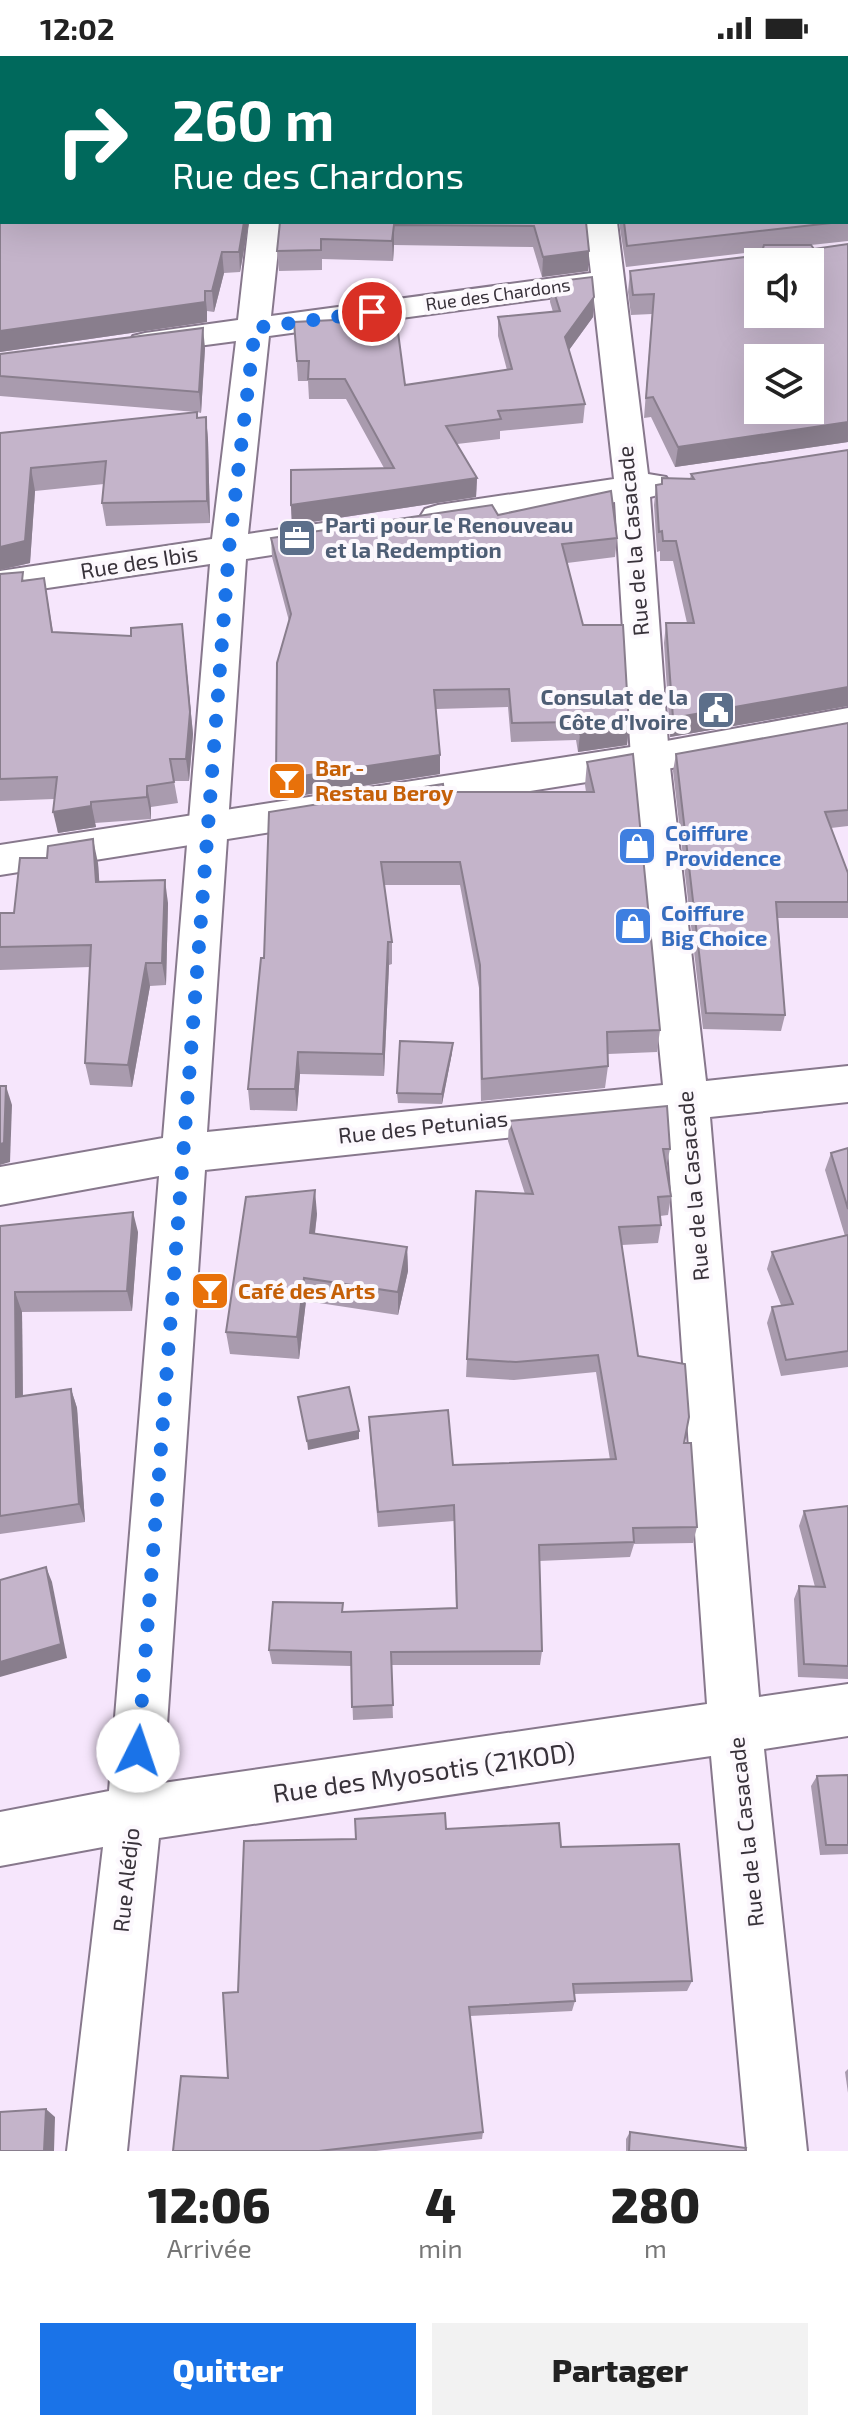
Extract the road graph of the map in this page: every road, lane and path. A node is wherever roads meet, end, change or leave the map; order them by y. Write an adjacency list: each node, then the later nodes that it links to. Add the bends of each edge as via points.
1 (265, 224): 4 (street, Rue Alédjo)
2 (602, 224): 3 (street, Rue de la Casacade)
3 (622, 279): 4 (street, Rue des Chardons); 7 (street, Rue de la Casacade)
4 (255, 328): 5 (street, Rue des Chardons); 10 (street, Rue Alédjo)
5 (120, 346)
6 (693, 479): 7 (street)
7 (632, 488): 8 (street); 13 (street, Rue de la Casacade)
8 (403, 523)
9 (358, 529): 10 (street, Rue des Ibis)
10 (229, 549): 11 (street, Rue des Ibis); 14 (street, Rue Alédjo)
11 (0, 583)
12 (848, 722): 13 (street)
13 (650, 758): 14 (street); 17 (street, Rue de la Casacade)
14 (210, 826): 15 (street); 18 (street, Rue Alédjo)
15 (0, 860)
16 (848, 1084): 17 (street, Rue des Petunias)
17 (686, 1098): 18 (street, Rue des Petunias); 21 (street, Rue de la Casacade)
18 (183, 1153): 19 (street, Rue des Petunias); 22 (street, Rue Alédjo)
19 (0, 1186)
20 (848, 1710): 21 (street, Rue des Myosotis (21KOD))
21 (735, 1728): 22 (street, Rue des Myosotis (21KOD)); 25 (street, Rue de la Casacade)
22 (134, 1814): 23 (street, Rue des Myosotis (21KOD)); 24 (street, Rue Alédjo)
23 (0, 1839)
24 (97, 2151)
25 (777, 2151)

